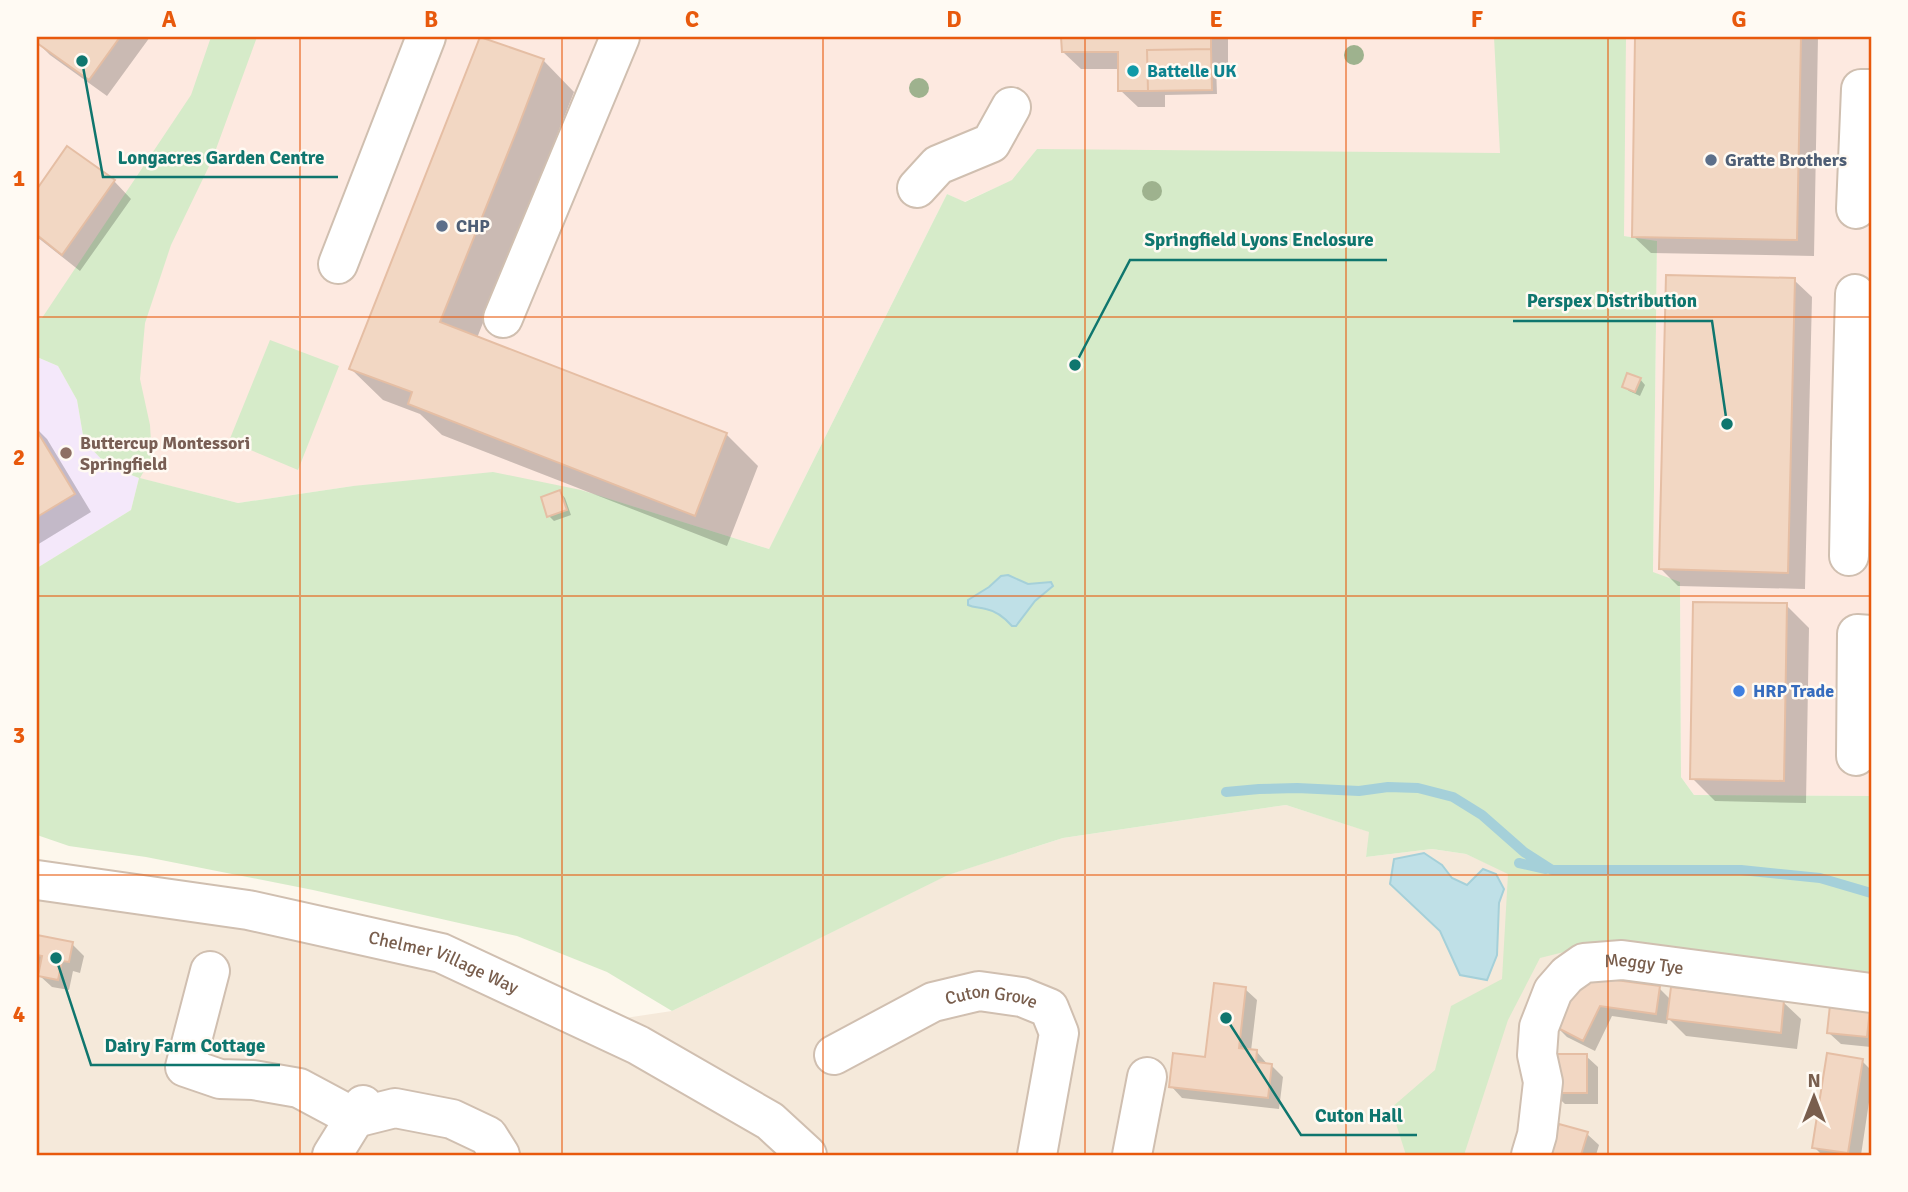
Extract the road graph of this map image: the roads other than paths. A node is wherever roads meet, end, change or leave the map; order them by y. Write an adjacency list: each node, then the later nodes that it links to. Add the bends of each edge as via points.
1 (426, 37): 7 (street)
2 (620, 37): 9 (street)
3 (1871, 89): 6 (street, via 1861,89)
4 (1011, 107): 5 (street, via 991,143 938,165)
5 (916, 188)
6 (1856, 209)
7 (338, 264)
8 (1855, 294): 10 (street)
9 (503, 318)
10 (1861, 444): 11 (street)
11 (1849, 556)
12 (1871, 635): 13 (street, via 1857,634)
13 (1856, 756)
14 (37, 879): 22 (street, Chelmer Village Way, via 248,911 440,953 638,1045 770,1121)
15 (210, 971): 19 (street, via 186,1067 220,1079 299,1088)
16 (1871, 993): 25 (street, Meggy Tye, via 1622,960 1584,963 1553,991 1539,1027 1537,1055 1543,1082)
17 (834, 1055): 23 (street, Cuton Grove, via 933,1002 979,991 1022,997 1049,1008 1059,1033)
18 (1147, 1077): 24 (street)
19 (359, 1112): 20 (street); 21 (street, via 395,1108 452,1119 488,1136)
20 (332, 1155)
21 (500, 1155)
22 (807, 1155)
23 (1037, 1155)
24 (1132, 1155)
25 (1531, 1155)

